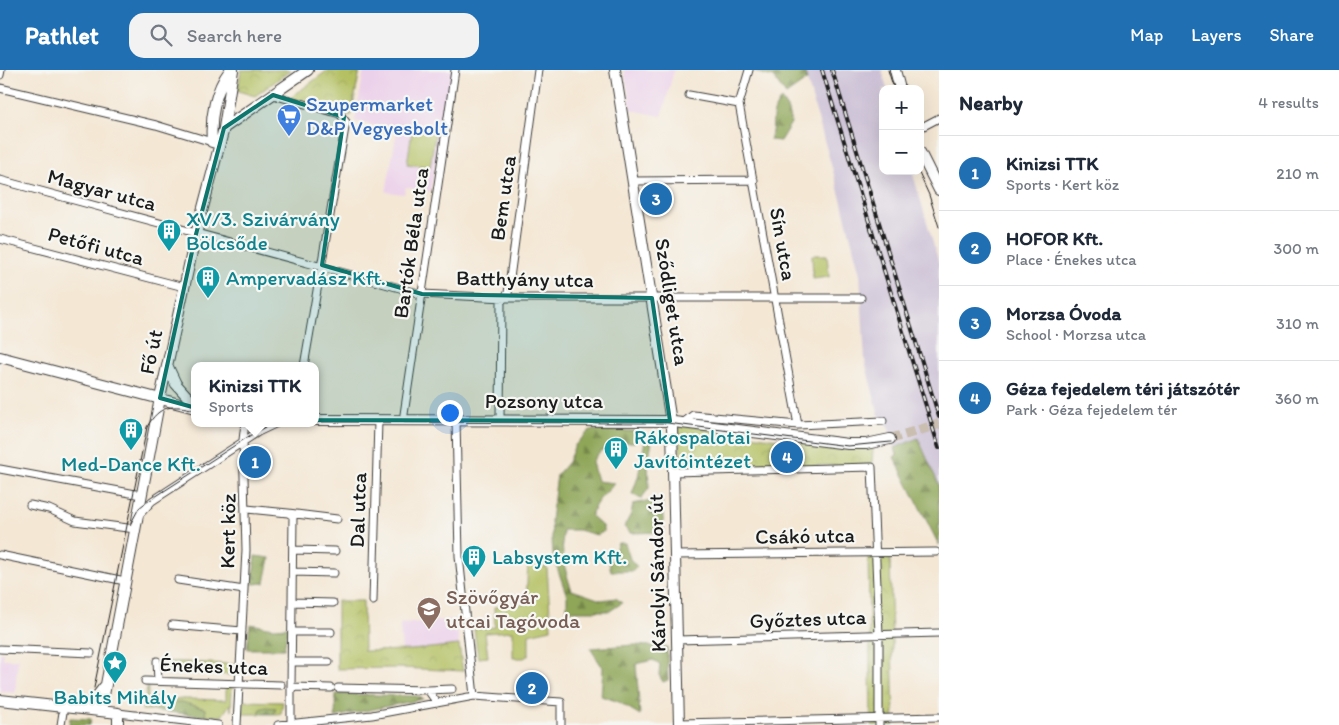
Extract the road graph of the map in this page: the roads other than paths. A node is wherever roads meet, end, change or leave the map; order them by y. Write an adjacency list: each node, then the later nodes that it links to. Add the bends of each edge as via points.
1 (1, 70): 9 (street)
2 (232, 70): 17 (street, Fő út); 18 (street, via 218,91 213,116)
3 (308, 70): 12 (street)
4 (455, 70): 28 (street, Bartók Béla utca)
5 (538, 70): 29 (street, Bem utca)
6 (615, 70): 22 (street, Sződliget utca)
7 (749, 70): 14 (street, Sín utca)
8 (895, 70): 10 (street)
9 (0, 75)
10 (899, 85)
11 (0, 88): 18 (street)
12 (273, 95): 17 (street); 26 (street, via 340,114 346,122)
13 (689, 95): 14 (street)
14 (739, 104): 21 (street, Sín utca)
15 (939, 118): 16 (street)
16 (924, 126)
17 (224, 128): 18 (street, Fő út)
18 (216, 143): 24 (street, Fő út)
19 (924, 160): 23 (street)
20 (0, 180): 24 (street, Magyar utca)
21 (754, 180): 22 (street); 32 (street, Sín utca)
22 (634, 181): 30 (street, Sződliget utca)
23 (939, 190)
24 (196, 233): 26 (street, Batthyány utca); 27 (street, Fő út)
25 (0, 239): 27 (street, Petőfi utca)
26 (322, 266): 28 (street, Batthyány utca); 34 (street)
27 (184, 288): 35 (street, Fő út)
28 (422, 294): 29 (street, Batthyány utca); 43 (street, Bartók Béla utca)
29 (505, 298): 30 (street, Batthyány utca); 39 (street, Bem utca, via 501,302)
30 (652, 298): 32 (street, Batthyány utca); 44 (street, Sződliget utca)
31 (861, 298): 32 (street, Batthyány utca)
32 (775, 300): 47 (street, Sín utca)
33 (0, 357): 36 (street)
34 (305, 362)
35 (168, 367): 36 (street, Fő út); 37 (street, via 176,384)
36 (160, 398): 38 (street); 54 (street, Fő út)
37 (191, 401)
38 (191, 405)
39 (500, 419): 41 (street, Pozsony utca); 44 (street, Pozsony utca)
40 (319, 420): 42 (street, Pozsony utca)
41 (456, 420): 43 (street, Pozsony utca); 94 (street, via 459,556)
42 (378, 421): 43 (street, Pozsony utca); 71 (street, Dal utca)
43 (403, 421)
44 (670, 421): 46 (street, Pozsony utca); 53 (street, Károlyi Sándor út)
45 (883, 421): 47 (street, Pozsony utca)
46 (684, 422): 47 (street, Pozsony utca, via 693,415); 50 (street, Pozsony utca, via 854,444)
47 (798, 425)
48 (245, 427): 51 (street, Kert köz)
49 (270, 427): 51 (street)
50 (890, 439)
51 (244, 442): 56 (street, Kert köz); 59 (street, via 149,503)
52 (0, 469): 54 (street)
53 (673, 472): 62 (street, via 872,467); 65 (street, Károlyi Sándor út)
54 (141, 495): 59 (street, Fő út)
55 (30, 505): 59 (street, via 49,509 75,521)
56 (247, 509): 57 (street); 70 (street, Kert köz)
57 (288, 513): 58 (street); 60 (street, via 294,521)
58 (337, 519)
59 (135, 524): 69 (street, Fő út)
60 (294, 550): 61 (street); 66 (street)
61 (335, 551)
62 (874, 552): 63 (street, Csákó utca); 65 (street, Csákó utca); 79 (street)
63 (936, 552)
64 (0, 555): 69 (street)
65 (675, 555): 80 (street, Károlyi Sándor út)
66 (293, 572): 67 (street); 72 (street)
67 (334, 573)
68 (178, 580): 70 (street, Kert köz)
69 (125, 581): 90 (street, Fő út)
70 (244, 590): 75 (street, Kert köz)
71 (373, 601)
72 (293, 602): 73 (street); 76 (street)
73 (333, 603)
74 (172, 625): 75 (street)
75 (242, 631): 88 (street, Kert köz)
76 (292, 632): 77 (street); 84 (street)
77 (331, 632)
78 (939, 633): 79 (street, Győztes utca)
79 (879, 634): 80 (street, Győztes utca); 102 (street)
80 (677, 640): 104 (street, Károlyi Sándor út)
81 (0, 649): 82 (street)
82 (91, 652)
83 (157, 660): 87 (street)
84 (291, 662): 85 (street); 91 (street)
85 (329, 662)
86 (145, 681): 87 (street, Énekes utca)
87 (158, 681): 88 (street, Énekes utca)
88 (238, 685): 89 (street, Énekes utca); 108 (street, Kert köz)
89 (281, 685)
90 (105, 687): 98 (street); 99 (street, Fő út)
91 (290, 688): 93 (street); 103 (street)
92 (452, 689): 93 (street)
93 (428, 690): 96 (street)
94 (474, 696): 96 (street); 110 (street, via 561,702)
95 (0, 700): 97 (street)
96 (437, 703): 103 (street, via 364,717)
97 (64, 706): 98 (street); 105 (street)
98 (84, 708): 99 (street)
99 (101, 710): 100 (street)
100 (118, 713): 106 (street); 107 (street)
101 (939, 717): 102 (street)
102 (880, 721): 104 (street)
103 (291, 724): 109 (street)
104 (679, 724)
105 (61, 725)
106 (118, 725)
107 (218, 725)
108 (237, 725)
109 (278, 725)
110 (561, 725)

